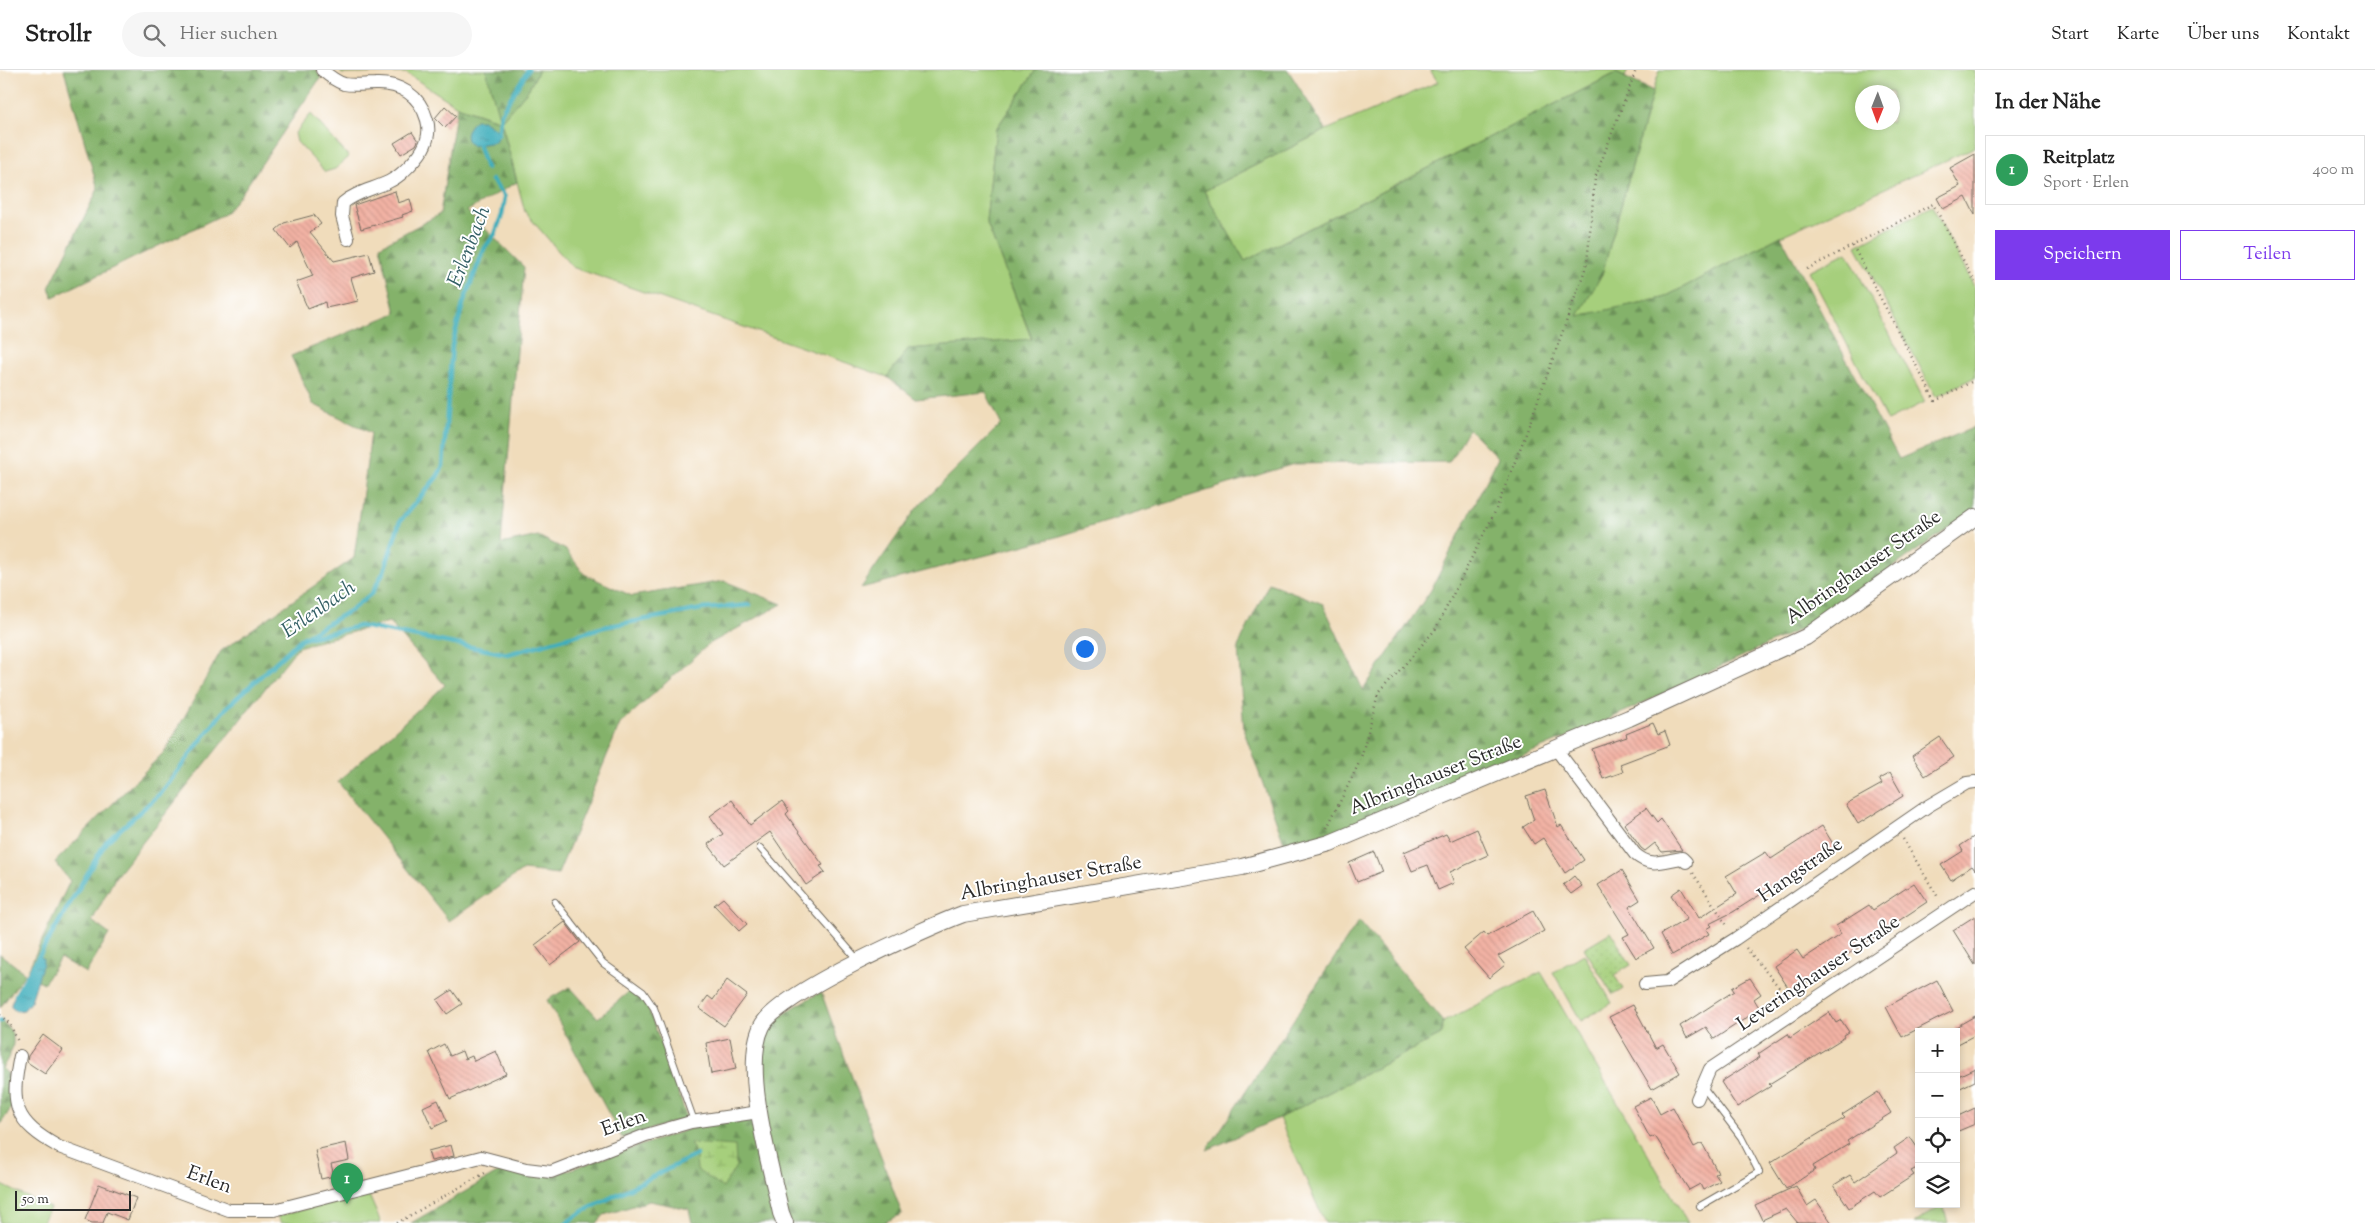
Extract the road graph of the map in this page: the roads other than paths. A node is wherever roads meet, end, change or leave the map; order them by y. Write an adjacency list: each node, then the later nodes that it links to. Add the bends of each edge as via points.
1 (322, 70): 2 (street, via 332,79 346,84 376,84 404,89 415,97 427,121 429,134 425,147 402,174 352,195 343,203 342,216)
2 (348, 239)
3 (1975, 517): 4 (street, Albringhauser Straße, via 1806,637)
4 (1556, 749): 7 (street, via 1643,861 1650,863 1682,858); 10 (street, Albringhauser Straße, via 1330,843 1242,867 963,914)
5 (1975, 782): 11 (street, Hangstraße, via 1966,783 1896,828 1668,982)
6 (760, 848): 10 (lane)
7 (1686, 862)
8 (1975, 892): 13 (street, Leveringhauser Straße, via 1710,1069)
9 (555, 902): 16 (lane, via 603,963 643,992 654,1008)
10 (859, 961): 15 (street, Albringhauser Straße, via 792,1000 762,1025 755,1065)
11 (1645, 984)
12 (20, 1056): 16 (street, Erlen, via 15,1097 19,1112 37,1135 60,1148 229,1210 274,1210 481,1157 551,1172 646,1135)
13 (1702, 1085): 14 (street, Leveringhauser Straße); 17 (lane, via 1741,1137 1759,1172)
14 (1698, 1099)
15 (759, 1112): 16 (street, Erlen); 18 (street, Albringhauser Straße)
16 (694, 1121)
17 (1700, 1206)
18 (785, 1223)

